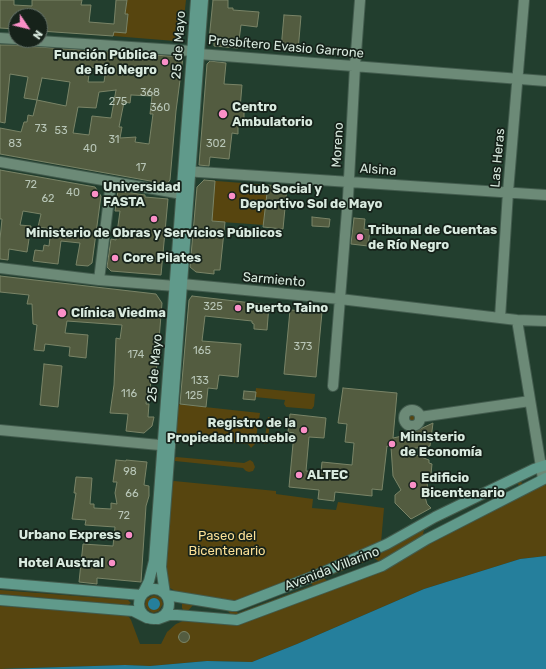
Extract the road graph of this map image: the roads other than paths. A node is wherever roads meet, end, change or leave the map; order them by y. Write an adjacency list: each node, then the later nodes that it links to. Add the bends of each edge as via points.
1 (196, 0): 6 (main road, 25 de Mayo)
2 (203, 0): 6 (main road, 25 de Mayo)
3 (360, 0): 7 (street, Moreno)
4 (524, 0): 8 (street, Las Heras)
5 (48, 42): 6 (street, Presbítero Evasio Garrone)
6 (196, 52): 7 (street, Presbítero Evasio Garrone); 11 (main road, 25 de Mayo)
7 (355, 66): 8 (street, Presbítero Evasio Garrone); 12 (street, Moreno)
8 (517, 79): 9 (street, Presbítero Evasio Garrone); 14 (street, Las Heras)
9 (546, 81)
10 (0, 162): 13 (street)
11 (187, 171): 12 (street, Alsina); 15 (main road, 25 de Mayo); 19 (main road, 25 de Mayo)
12 (349, 181): 14 (street, Alsina); 20 (street, Moreno)
13 (111, 182): 15 (street); 18 (street)
14 (508, 192): 16 (street, Alsina); 21 (street, Las Heras)
15 (182, 194): 19 (main road, 25 de Mayo)
16 (546, 195)
17 (0, 268): 18 (street, Sarmiento)
18 (99, 280): 19 (street, Sarmiento)
19 (179, 285): 20 (street, Sarmiento); 28 (main road, 25 de Mayo)
20 (340, 299): 21 (street, Sarmiento); 24 (street, Moreno)
21 (500, 318): 22 (street, Sarmiento)
22 (517, 320): 23 (street, Sarmiento); 25 (street)
23 (546, 321)
24 (333, 386)
25 (530, 401): 26 (street); 29 (street)
26 (420, 417)
27 (0, 430): 28 (street)
28 (166, 446): 32 (main road, 25 de Mayo, via 154,561 149,581); 33 (main road, 25 de Mayo, via 161,567)
29 (544, 465): 30 (street); 33 (main road, Avenida Villarino, via 435,517 387,544 236,606)
30 (545, 478): 35 (main road, Avenida Villarino, via 427,539 382,566 237,620 177,615)
31 (0, 583): 32 (main road)
32 (142, 594): 33 (main road, via 153,588); 35 (main road, 25 de Mayo, via 139,608 143,615)
33 (166, 594): 35 (main road, 25 de Mayo, via 169,601 168,610 165,614)
34 (0, 600): 35 (main road, via 133,611)
35 (152, 618)

